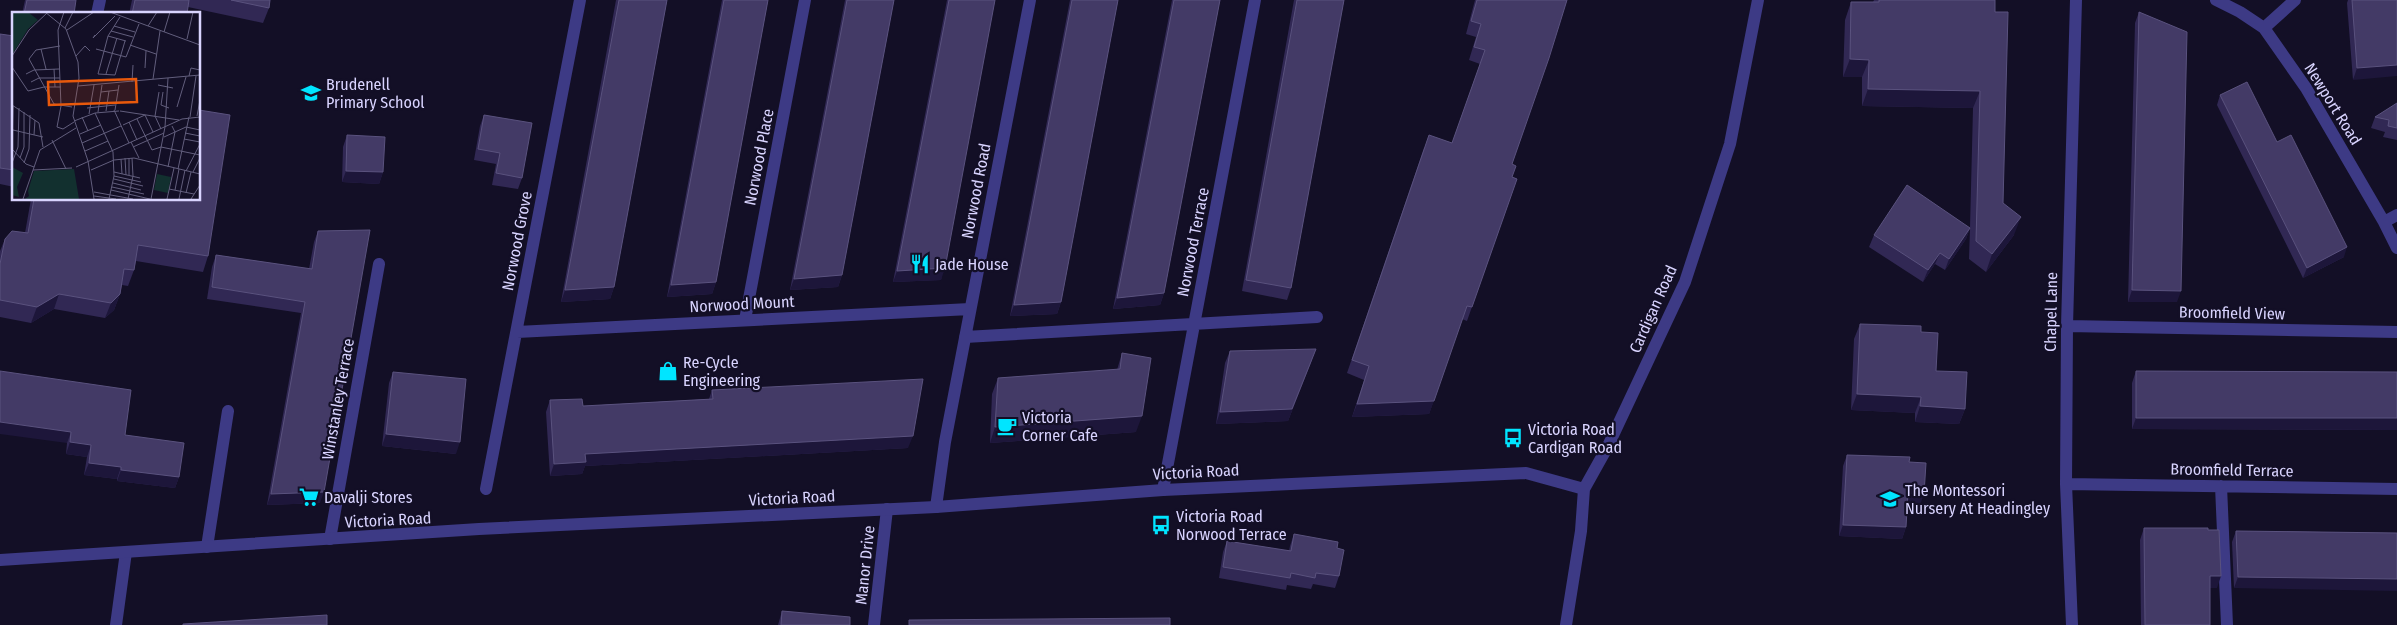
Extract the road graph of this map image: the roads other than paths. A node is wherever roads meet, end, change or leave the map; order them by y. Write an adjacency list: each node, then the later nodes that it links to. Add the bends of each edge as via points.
1 (580, 0): 19 (street, Norwood Grove)
2 (805, 0): 16 (street, Norwood Place)
3 (1030, 0): 14 (street, Norwood Road)
4 (1255, 0): 17 (street, Norwood Terrace)
5 (1758, 0): 26 (street, Cardigan Road, via 1730,144 1685,282 1608,446)
6 (2076, 0): 18 (street, Chapel Lane)
7 (2216, 0): 9 (street, Newport Road)
8 (2295, 0): 9 (street)
9 (2264, 28): 11 (street, Newport Road, via 2306,88)
10 (2397, 215): 11 (street)
11 (2384, 222): 12 (street, Newport Road)
12 (2397, 248)
13 (379, 264): 31 (street, Winstanley Terrace)
14 (970, 309): 16 (street, Norwood Mount); 21 (street, Norwood Road)
15 (1317, 316): 17 (street)
16 (745, 320): 19 (street, Norwood Mount)
17 (1195, 324): 21 (street); 28 (street, Norwood Terrace)
18 (2067, 326): 20 (street, Broomfield View); 23 (street, Chapel Lane)
19 (517, 332): 25 (street, Norwood Grove)
20 (2397, 332)
21 (965, 337): 29 (street, Norwood Road)
22 (228, 411): 32 (street)
23 (2066, 484): 24 (street, Broomfield Terrace); 38 (street, Chapel Lane)
24 (2221, 486): 27 (street, Broomfield Terrace); 39 (street)
25 (486, 489)
26 (1584, 489): 28 (street, Victoria Road, via 1526,473); 37 (street, Cardigan Road)
27 (2397, 489)
28 (1163, 490): 29 (street, Victoria Road)
29 (936, 507): 30 (street, Victoria Road)
30 (887, 509): 31 (street, Victoria Road); 36 (street, Manor Drive)
31 (330, 539): 32 (street, Victoria Road)
32 (207, 547): 33 (street, Victoria Road)
33 (126, 552): 34 (street, Victoria Road); 35 (street)
34 (0, 560)
35 (116, 625)
36 (874, 625)
37 (1566, 625)
38 (2072, 625)
39 (2227, 625)

